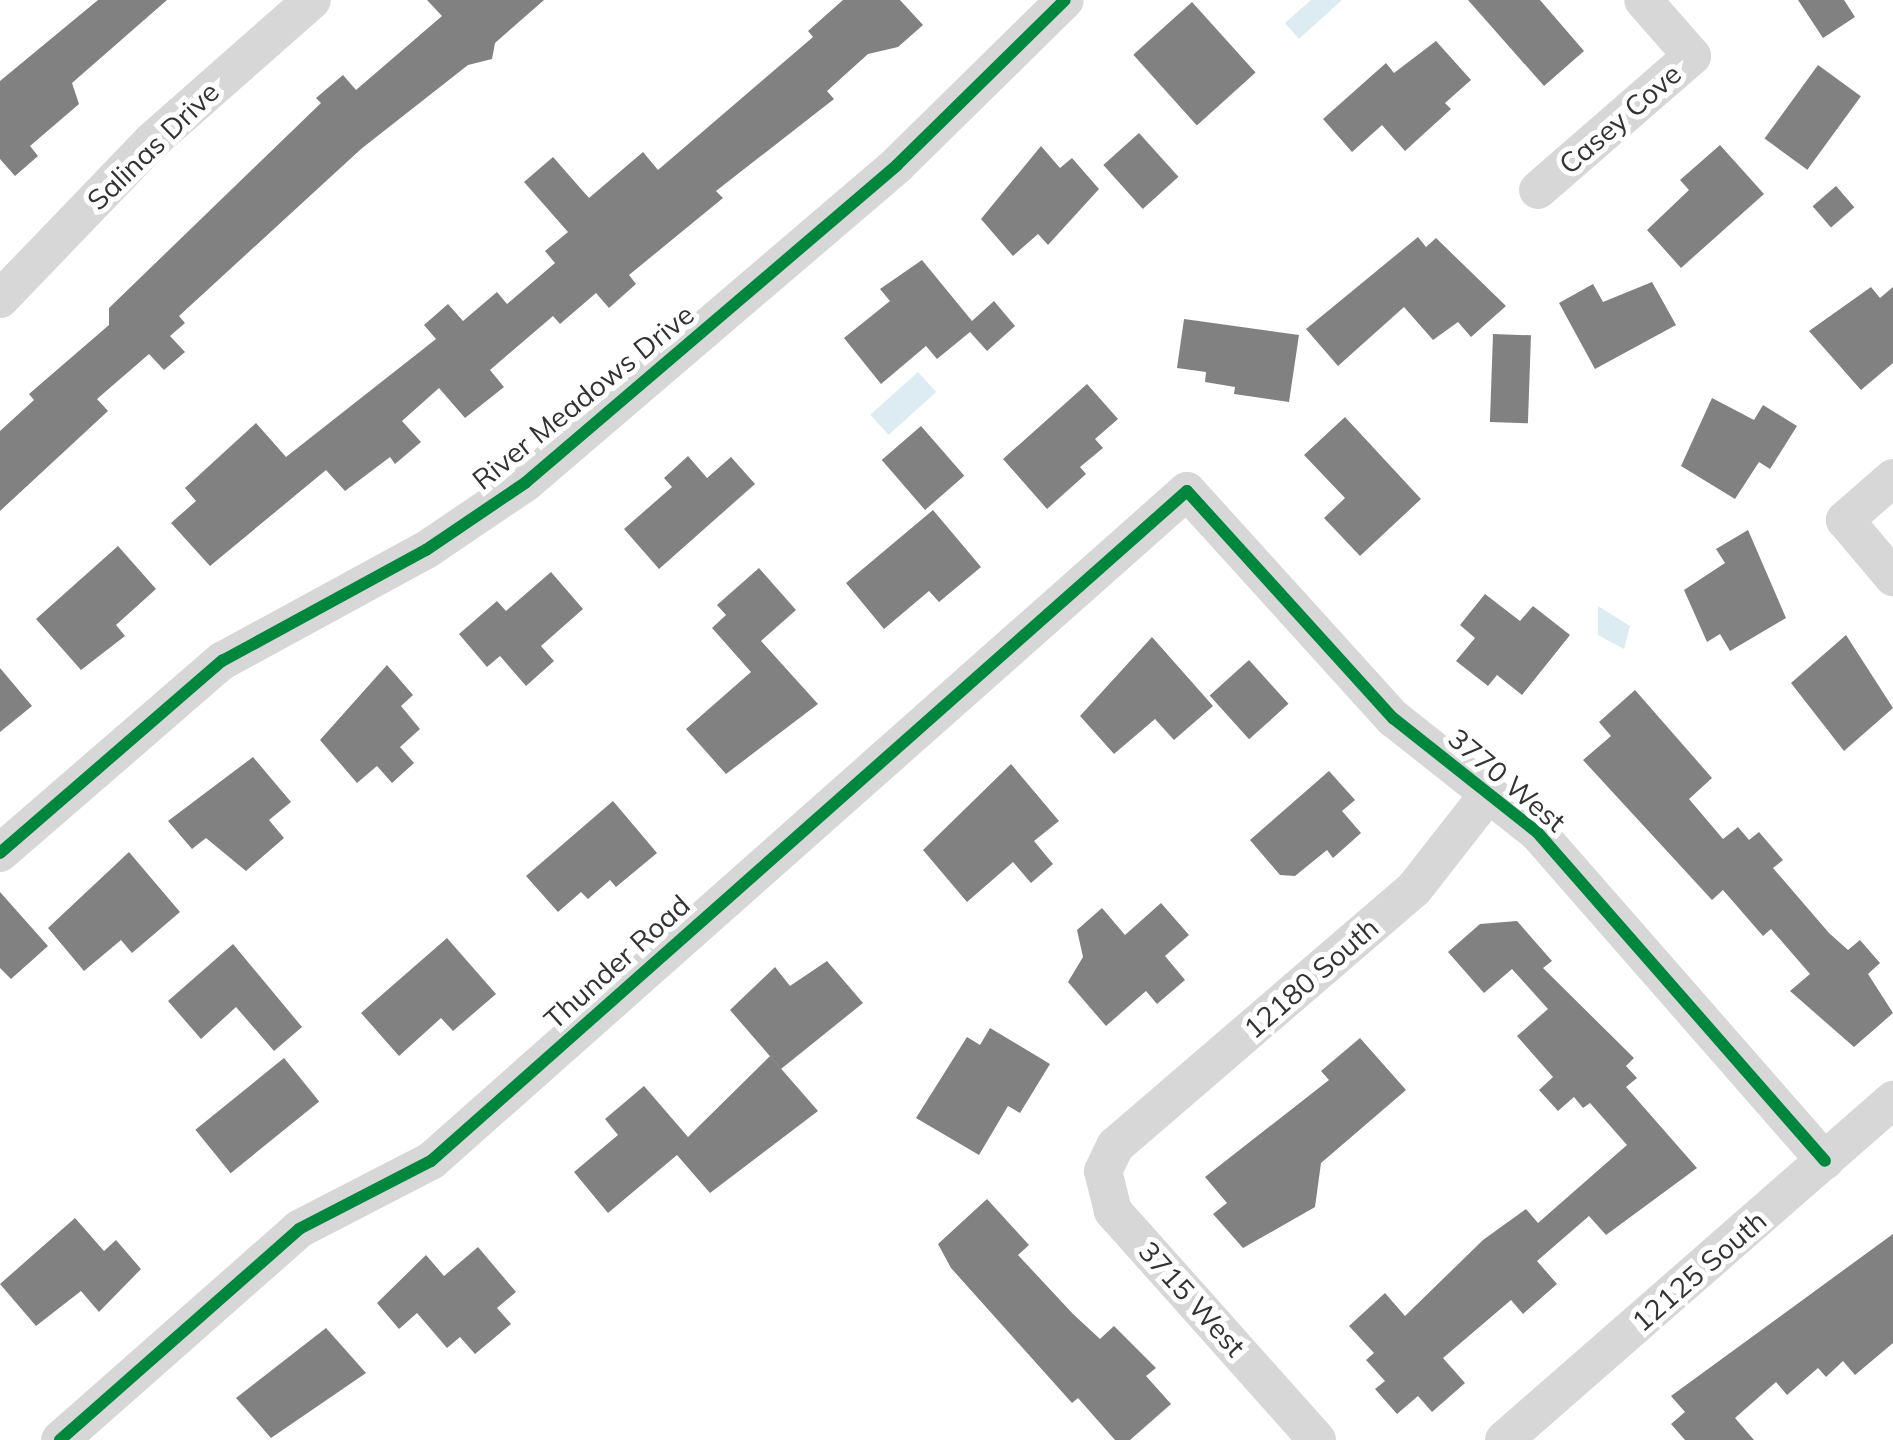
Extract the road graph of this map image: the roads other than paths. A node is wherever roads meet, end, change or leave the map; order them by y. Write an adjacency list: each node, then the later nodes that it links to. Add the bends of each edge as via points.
1 (312, 0): 5 (street, Salinas Drive, via 152,141)
2 (1065, 0): 10 (street, River Meadows Drive, via 897,165 525,484 426,550 222,661)
3 (1643, 0): 4 (street, Casey Cove, via 1692,56)
4 (1538, 190)
5 (0, 299)
6 (1893, 478): 8 (street, via 1845,520)
7 (1187, 491): 9 (street, 3770 West, via 1393,718); 14 (street, Thunder Road, via 430,1161 299,1229)
8 (1893, 576)
9 (1489, 792): 12 (street, 12180 South, via 1414,888); 13 (street, 3770 West, via 1536,832)
10 (0, 853)
11 (1893, 1100): 13 (street, 12125 South)
12 (1115, 1146): 15 (street, 3715 West, via 1103,1171 1113,1210)
13 (1825, 1161): 16 (street, 12125 South)
14 (60, 1440)
15 (1317, 1440)
16 (1504, 1440)

